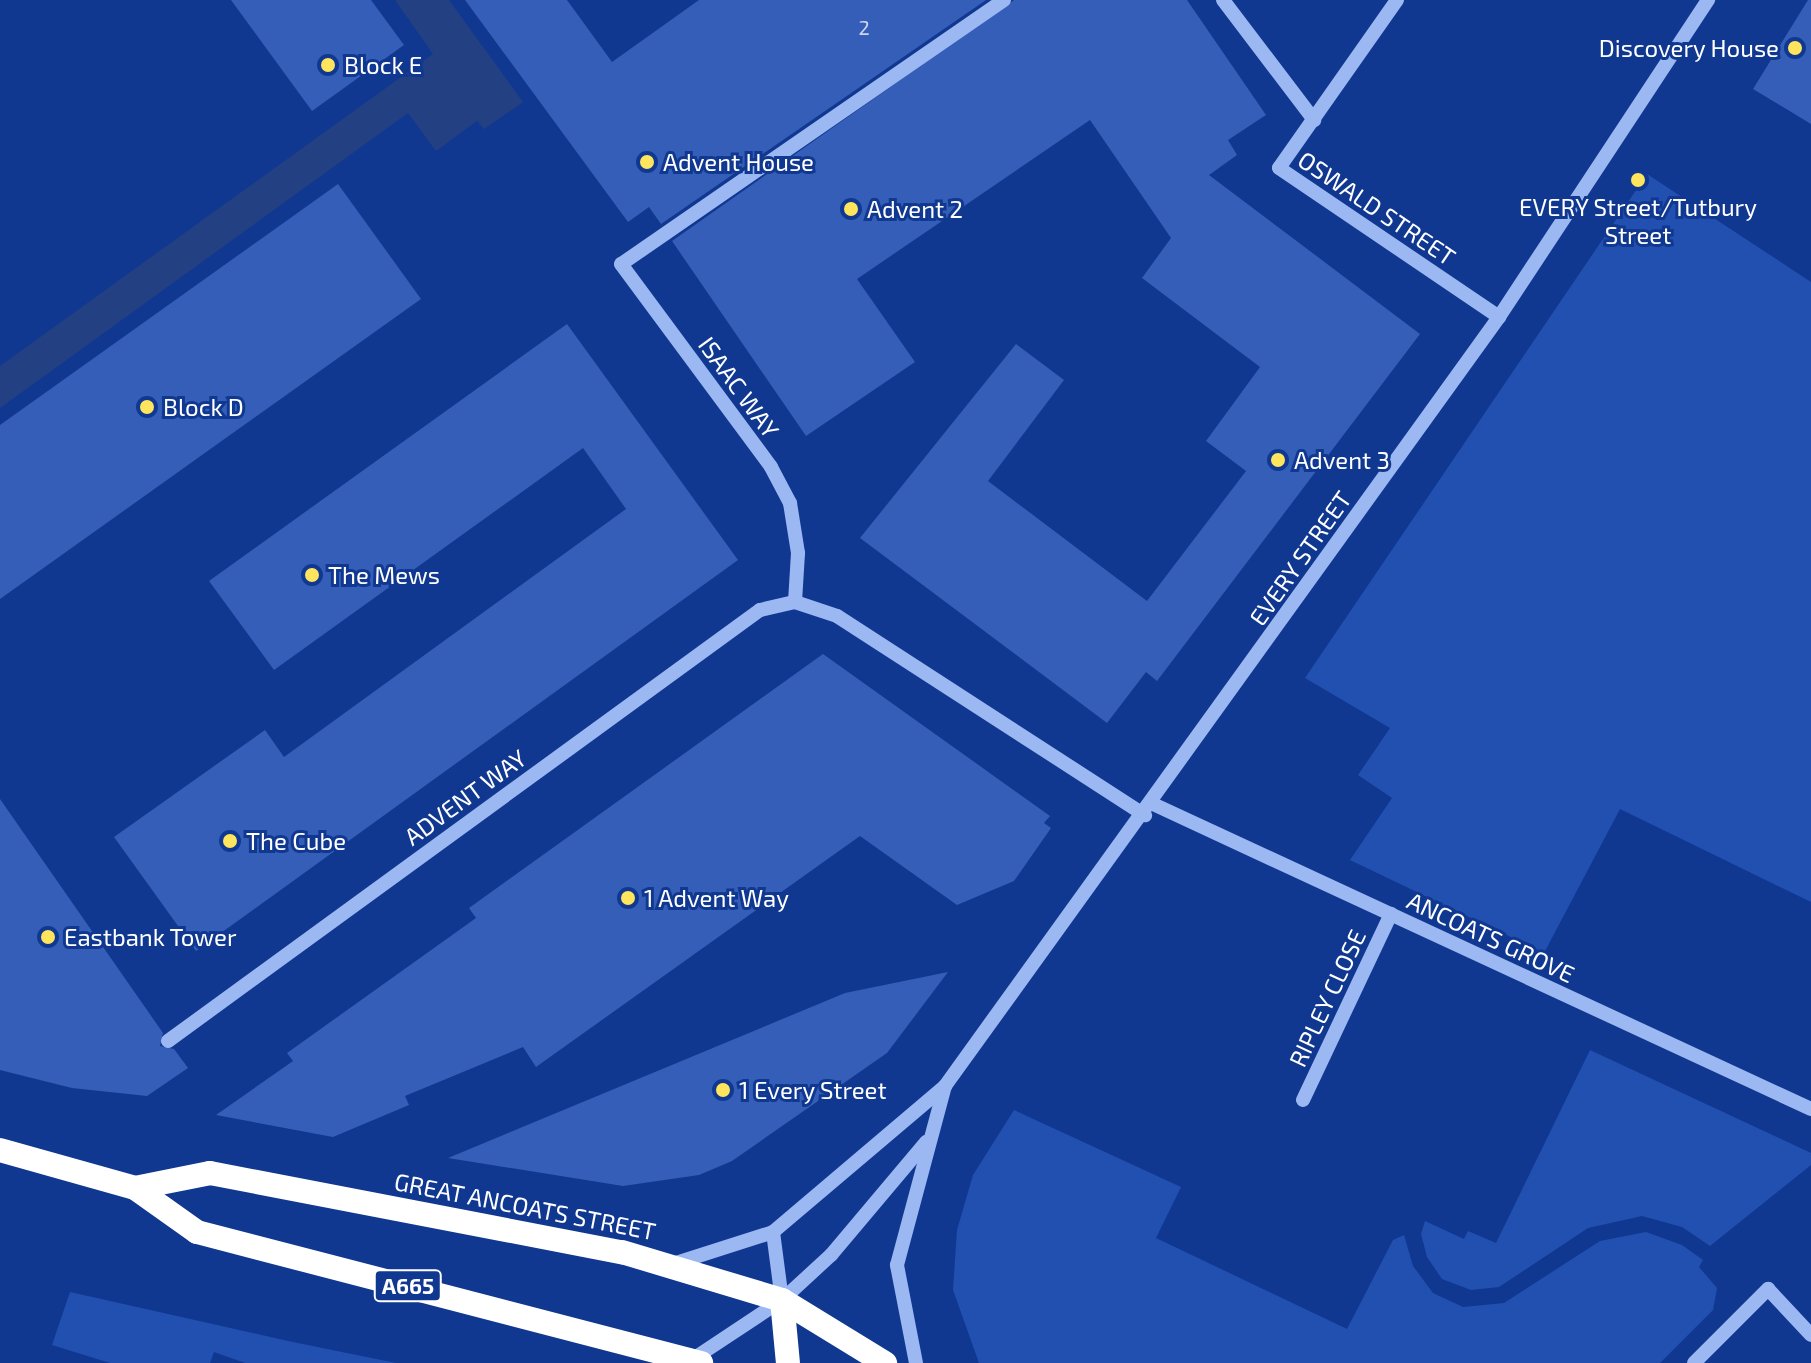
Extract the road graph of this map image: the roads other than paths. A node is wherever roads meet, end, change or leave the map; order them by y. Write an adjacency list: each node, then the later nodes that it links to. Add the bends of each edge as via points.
1 (1004, 0): 7 (street, ISAAC WAY, via 621,264 790,503 798,553)
2 (1223, 0): 5 (street)
3 (1397, 0): 5 (street)
4 (1708, 0): 6 (street, EVERY STREET)
5 (1314, 120): 6 (street, OSWALD STREET, via 1279,168)
6 (1499, 317): 8 (street, EVERY STREET)
7 (795, 602): 8 (street, via 837,616); 10 (street, ADVENT WAY, via 760,610)
8 (1149, 809): 9 (street, ANCOATS GROVE); 11 (street, EVERY STREET)
9 (1391, 914): 12 (street, RIPLEY CLOSE); 13 (street, ANCOATS GROVE)
10 (168, 1041)
11 (945, 1086): 14 (street, EVERY STREET); 17 (street)
12 (1303, 1100)
13 (1811, 1109)
14 (929, 1139): 19 (street, via 849,1236); 24 (street, EVERY STREET, via 897,1265)
15 (0, 1150): 16 (highway, GREAT ANCOATS STREET / A665)
16 (135, 1188): 18 (highway, GREAT ANCOATS STREET / A665, via 210,1173); 21 (highway, GREAT ANCOATS STREET / A665, via 197,1232)
17 (773, 1232): 18 (street); 19 (street)
18 (673, 1264): 19 (highway, GREAT ANCOATS STREET / A665)
19 (782, 1300): 21 (street); 22 (highway); 23 (highway, GREAT ANCOATS STREET / A665)
20 (1811, 1335): 25 (street, via 1768,1289)
21 (697, 1361)
22 (788, 1363)
23 (885, 1363)
24 (916, 1363)
25 (1694, 1363)

